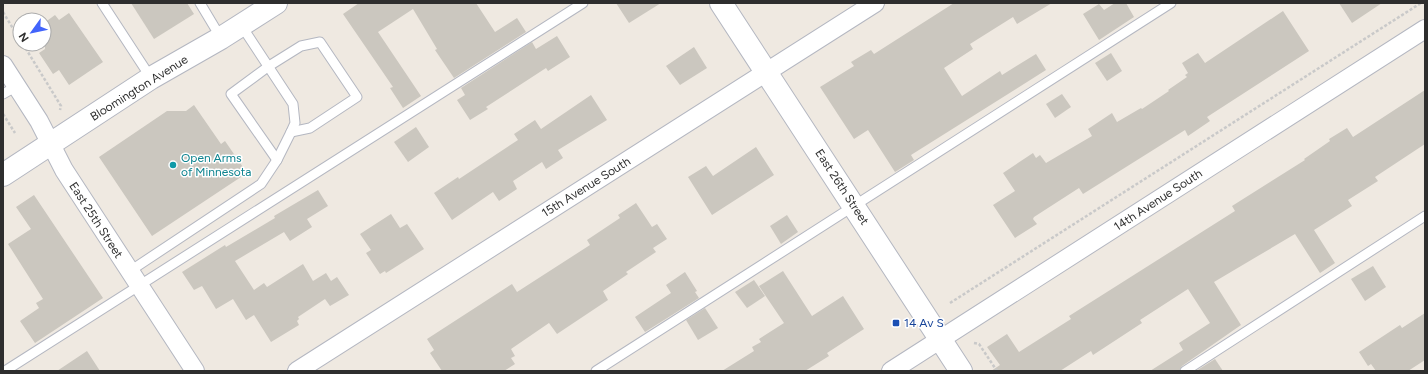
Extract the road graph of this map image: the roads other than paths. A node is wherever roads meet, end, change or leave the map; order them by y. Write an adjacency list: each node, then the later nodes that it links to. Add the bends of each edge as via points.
1 (102, 3): 14 (lane)
2 (200, 3): 10 (lane)
3 (276, 3): 8 (street, Bloomington Avenue)
4 (583, 3): 22 (lane)
5 (722, 3): 13 (street, East 26th Street)
6 (875, 3): 13 (street, 15th Avenue South)
7 (1171, 3): 20 (lane)
8 (241, 25): 10 (street, Bloomington Avenue); 12 (lane)
9 (1425, 29): 23 (street, 14th Avenue South)
10 (221, 38): 14 (street, Bloomington Avenue)
11 (3, 65): 15 (street, East 25th Street)
12 (269, 66): 16 (lane, via 293,104 295,123); 16 (lane, via 301,46 320,42 357,97 310,128); 18 (lane, via 231,94)
13 (767, 73): 20 (street, East 26th Street); 26 (street, 15th Avenue South)
14 (151, 78): 17 (street, Bloomington Avenue)
15 (10, 90): 17 (street, East 25th Street, via 39,121)
16 (292, 132): 18 (lane)
17 (51, 144): 19 (street, Bloomington Avenue); 22 (street, East 25th Street, via 64,170)
18 (276, 160): 22 (lane, via 261,184)
19 (3, 176)
20 (854, 206): 23 (street, East 26th Street); 27 (lane)
21 (1425, 216): 30 (lane)
22 (135, 278): 24 (lane); 25 (street, East 25th Street)
23 (941, 339): 28 (street, 14th Avenue South); 29 (street, East 26th Street)
24 (4, 371)
25 (195, 371)
26 (297, 371)
27 (596, 371)
28 (891, 371)
29 (962, 371)
30 (1185, 371)

